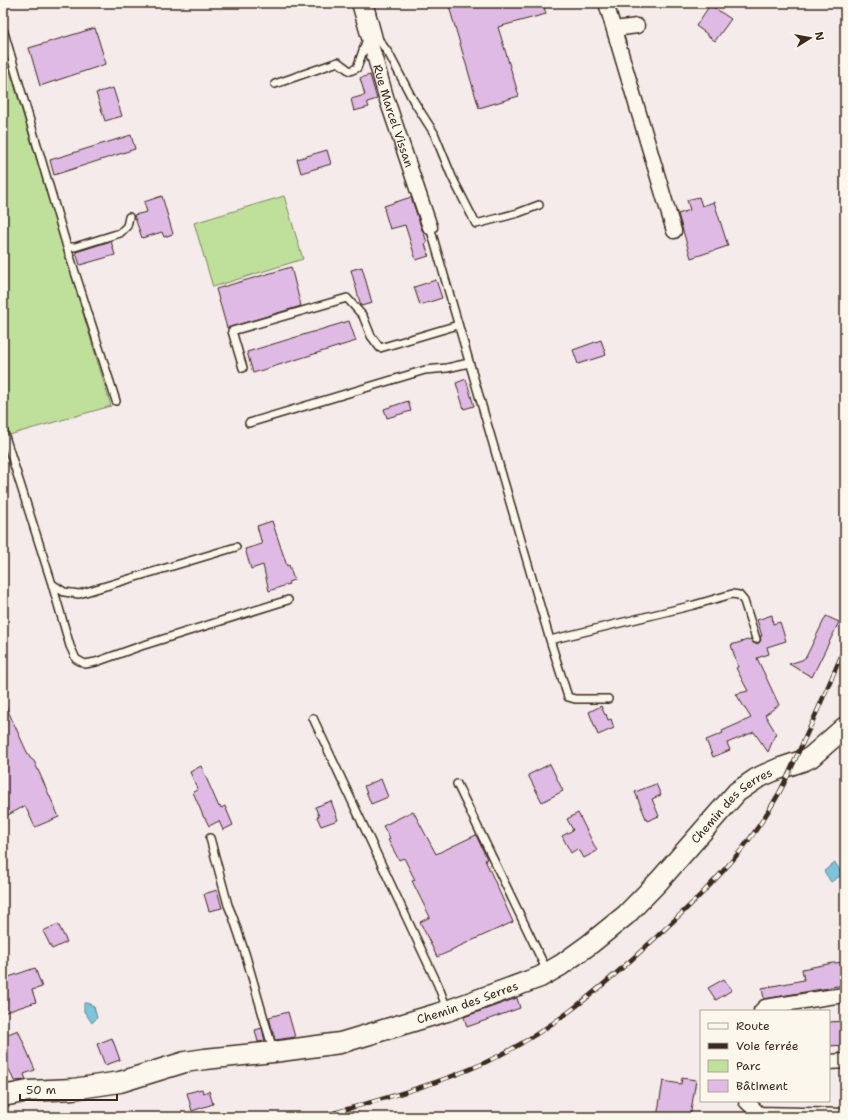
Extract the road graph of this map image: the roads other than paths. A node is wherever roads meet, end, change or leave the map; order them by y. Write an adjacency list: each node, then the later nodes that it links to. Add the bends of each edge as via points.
1 (359, 3): 7 (street, Rue Marcel Vissan)
2 (369, 3): 9 (lane, via 379,40 434,133 452,177 476,224)
3 (606, 3): 6 (street)
4 (637, 26): 6 (street)
5 (3, 29): 13 (lane)
6 (614, 29): 12 (street)
7 (368, 35): 8 (lane, via 357,68 350,70 338,62); 11 (street, Rue Marcel Vissan)
8 (275, 84)
9 (539, 205)
10 (129, 217): 13 (lane, via 127,226 120,233)
11 (430, 227): 14 (lane)
12 (674, 231)
13 (68, 247): 17 (lane)
14 (458, 325): 15 (lane); 16 (lane, via 380,348 371,336 364,316 347,298 232,331)
15 (469, 363): 18 (lane, via 425,370); 24 (lane)
16 (243, 368)
17 (116, 401)
18 (249, 424)
19 (3, 430): 21 (lane)
20 (236, 547): 21 (lane, via 78,594 64,592)
21 (52, 584): 22 (lane, via 70,646 76,659 85,664)
22 (288, 600)
23 (756, 639): 24 (lane, via 744,601 739,595 732,594)
24 (550, 640): 25 (lane, via 568,697 575,700)
25 (608, 699)
26 (313, 718): 33 (lane, via 436,979)
27 (845, 727): 30 (street, Chemin des Serres, via 811,757 764,775 737,792 626,915)
28 (457, 784): 30 (lane)
29 (210, 838): 34 (lane)
30 (548, 973): 33 (street, Chemin des Serres)
31 (845, 995): 32 (street, via 765,1007)
32 (762, 1010)
33 (447, 1011): 34 (street, Chemin des Serres, via 340,1043)
34 (273, 1052): 37 (street, Chemin des Serres, via 185,1062 120,1082 96,1086 28,1091)
35 (830, 1062): 36 (street)
36 (845, 1062)
37 (3, 1096)
38 (747, 1102): 39 (street, via 759,1114)
39 (845, 1116)

